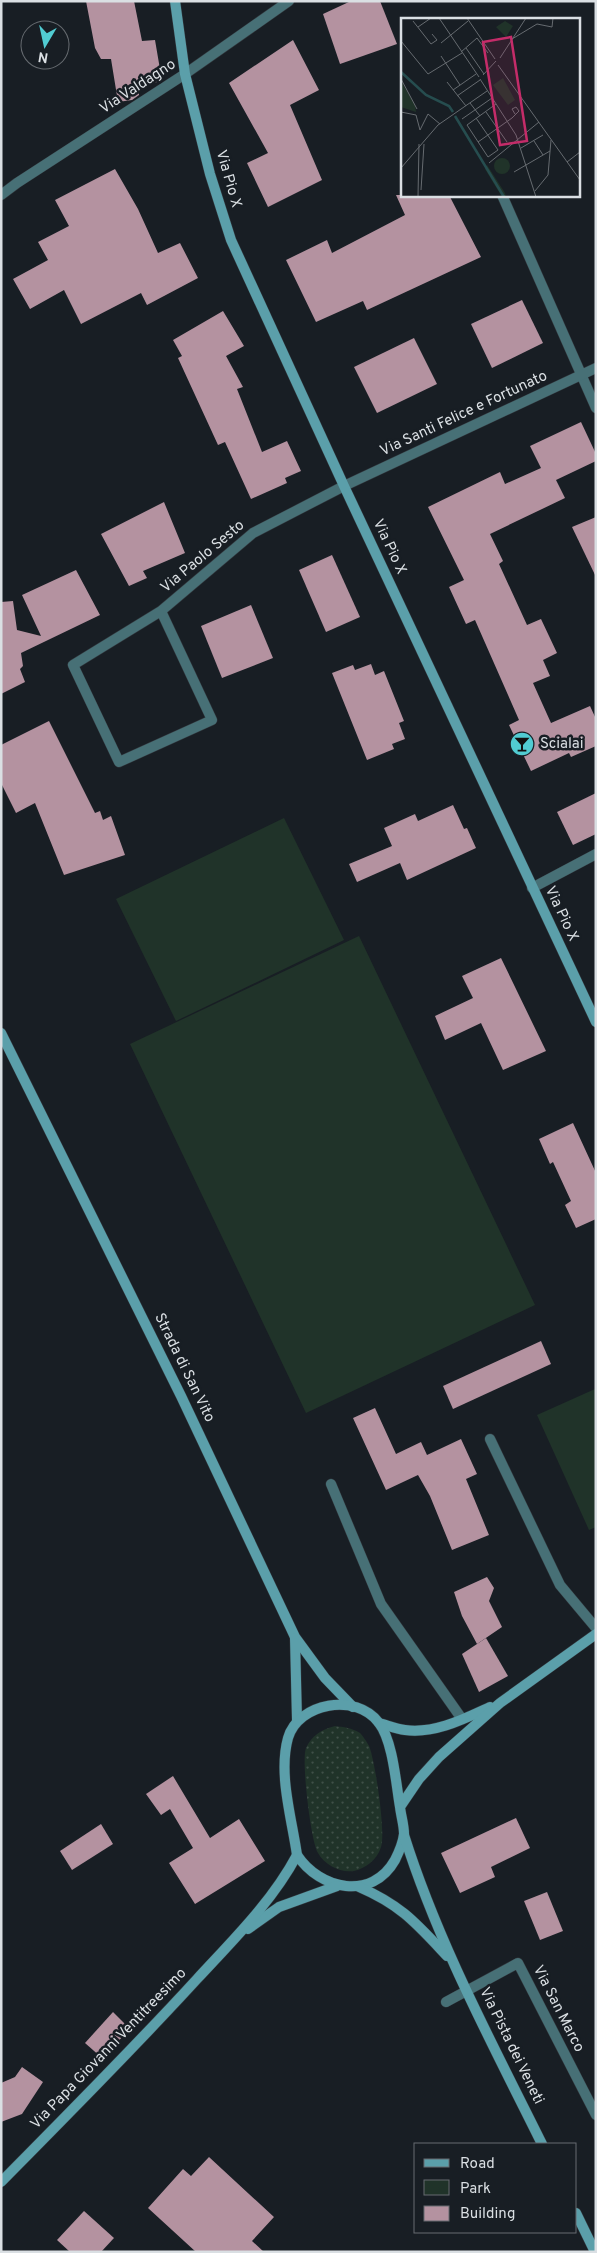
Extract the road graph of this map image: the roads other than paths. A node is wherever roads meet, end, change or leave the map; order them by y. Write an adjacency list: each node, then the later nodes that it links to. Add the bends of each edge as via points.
1 (175, 1): 3 (street, Via Pio X)
2 (289, 1): 3 (street, Via Valdagno)
3 (186, 74): 4 (street, Via Valdagno); 9 (street, Via Pio X, via 210,174 231,240)
4 (1, 196)
5 (502, 196): 7 (street)
6 (596, 368): 7 (street, Via Santi Felice e Fortunato)
7 (580, 376): 8 (street); 9 (street, Via Santi Felice e Fortunato)
8 (596, 408)
9 (344, 486): 10 (street, Via Paolo Sesto, via 253,533); 12 (street, Via Pio X)
10 (161, 612): 10 (street, Via Paolo Sesto, via 72,665 119,762 212,720)
11 (596, 854): 12 (street)
12 (532, 888): 13 (street, Via Pio X)
13 (596, 1022)
14 (1, 1032): 19 (street, Strada di San Vito, via 181,1396)
15 (490, 1439): 17 (street, via 560,1585)
16 (331, 1484): 23 (street, via 381,1604)
17 (596, 1628)
18 (596, 1634): 20 (street)
19 (295, 1638): 21 (street, Strada di San Vito); 22 (street)
20 (500, 1703): 23 (street); 25 (street, via 438,1757)
21 (353, 1708): 22 (street, via 334,1705 314,1710); 24 (street, via 367,1713)
22 (297, 1720): 27 (street, via 288,1739 284,1765)
23 (462, 1720): 24 (street, via 427,1730 404,1730)
24 (379, 1723): 25 (street, Via Papa Giovanni Ventitreesimo, via 390,1749)
25 (400, 1807): 26 (street, Via Papa Giovanni Ventitreesimo)
26 (404, 1835): 29 (street, Via Papa Giovanni Ventitreesimo, via 399,1852 383,1876); 31 (street, Via Pista dei Veneti, via 423,1894)
27 (297, 1855): 28 (street, Via Papa Giovanni Ventitreesimo, via 304,1867); 30 (street, Via Papa Giovanni Ventitreesimo, via 278,1887)
28 (337, 1886): 29 (street, Via Papa Giovanni Ventitreesimo); 30 (street, Via Papa Giovanni Ventitreesimo, via 279,1907)
29 (359, 1887): 31 (street, Via Pista dei Veneti, via 383,1897 406,1913)
30 (236, 1936): 36 (street, Via Papa Giovanni Ventitreesimo, via 131,2051)
31 (452, 1962): 32 (street, Via Pista dei Veneti)
32 (467, 1992): 33 (street, Via San Marco); 34 (street, Via San Marco, via 518,1963); 35 (street, Via Pista dei Veneti)
33 (446, 2002)
34 (596, 2115)
35 (542, 2143)
36 (1, 2182)
37 (577, 2215): 38 (street)
38 (595, 2252)

